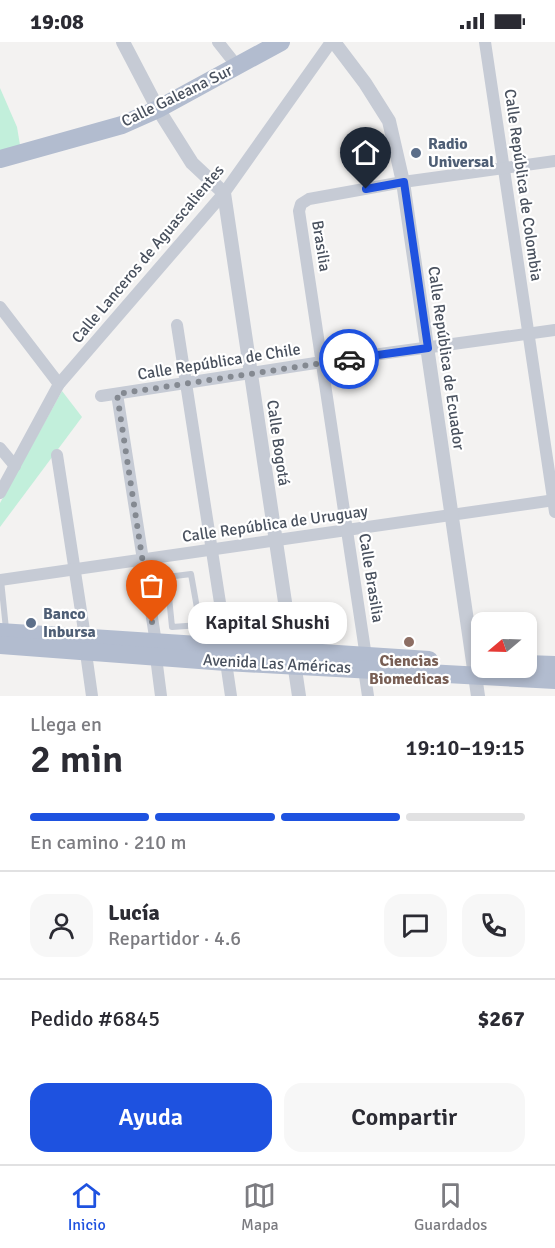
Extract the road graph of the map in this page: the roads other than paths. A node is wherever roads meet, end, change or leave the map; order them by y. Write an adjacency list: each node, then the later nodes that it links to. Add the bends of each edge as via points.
1 (123, 42): 7 (street)
2 (218, 42): 6 (street)
3 (281, 42): 6 (main road, Calle Galeana Sur)
4 (332, 42): 11 (street, Calle República de Ecuador, via 389,121); 12 (street, Calle Lanceros de Aguascalientes)
5 (485, 42): 10 (street, Calle República de Colombia)
6 (237, 66): 7 (main road, Calle Galeana Sur)
7 (158, 109): 8 (main road, Calle Galeana Sur, via 122,125); 12 (street, via 192,163)
8 (0, 159)
9 (555, 161): 10 (street)
10 (504, 168): 11 (street); 16 (street, Calle República de Colombia)
11 (404, 182): 17 (street, Calle República de Ecuador); 18 (street, Brasilia, via 309,199 301,204)
12 (224, 193): 19 (street, Calle Bogotá); 20 (street, Calle Lanceros de Aguascalientes)
13 (0, 307): 20 (street)
14 (177, 325): 21 (street)
15 (555, 330): 16 (street, Calle República de Chile)
16 (529, 334): 17 (street, Calle República de Chile); 28 (street, Calle República de Colombia)
17 (428, 348): 18 (street, Calle República de Chile); 29 (street, Calle República de Ecuador)
18 (322, 362): 19 (street, Calle República de Chile); 30 (street, Calle Brasilia)
19 (251, 375): 21 (street, Calle República de Chile); 31 (street, Calle Bogotá)
20 (59, 384): 26 (street, Calle Lanceros de Aguascalientes)
21 (186, 384): 22 (street, Calle República de Chile); 32 (street)
22 (117, 394): 23 (street, Calle República de Chile); 33 (street)
23 (101, 396)
24 (0, 448): 26 (street)
25 (57, 455): 34 (street)
26 (15, 466): 27 (street, Calle Lanceros de Aguascalientes)
27 (0, 493)
28 (554, 504): 29 (street, Calle República de Uruguay)
29 (452, 515): 30 (street, Calle República de Uruguay); 36 (street, Calle República de Ecuador)
30 (347, 530): 31 (street, Calle República de Uruguay); 43 (street, Calle Brasilia)
31 (276, 541): 32 (street, Calle República de Uruguay); 42 (street, Calle Bogotá)
32 (212, 550): 33 (street, Calle República de Uruguay); 41 (street)
33 (143, 560): 34 (street, Calle República de Uruguay); 40 (street)
34 (75, 570): 35 (street, Calle República de Uruguay); 39 (street)
35 (1, 580): 38 (lane)
36 (471, 631)
37 (187, 635): 37 (lane, via 200,625 191,574 167,577 172,627); 40 (main road, Avenida Las Américas); 41 (main road, Avenida Las Américas)
38 (2, 637): 39 (main road, Avenida Las Américas)
39 (85, 645): 40 (main road, Avenida Las Américas); 50 (street)
40 (156, 650): 41 (main road, Avenida Las Américas); 51 (street)
41 (227, 655): 42 (main road, Avenida Las Américas); 52 (street)
42 (293, 658): 43 (main road, Avenida Las Américas); 53 (street, Calle Bogotá)
43 (365, 663): 46 (main road, Avenida Las Américas); 54 (street, Calle Brasilia)
44 (537, 664): 45 (main road)
45 (555, 665)
46 (471, 667)
47 (537, 677): 49 (main road, Avenida Las Américas)
48 (477, 678): 55 (street, Calle República de Ecuador)
49 (555, 680)
50 (92, 696)
51 (161, 696)
52 (231, 696)
53 (299, 696)
54 (368, 696)
55 (478, 696)

